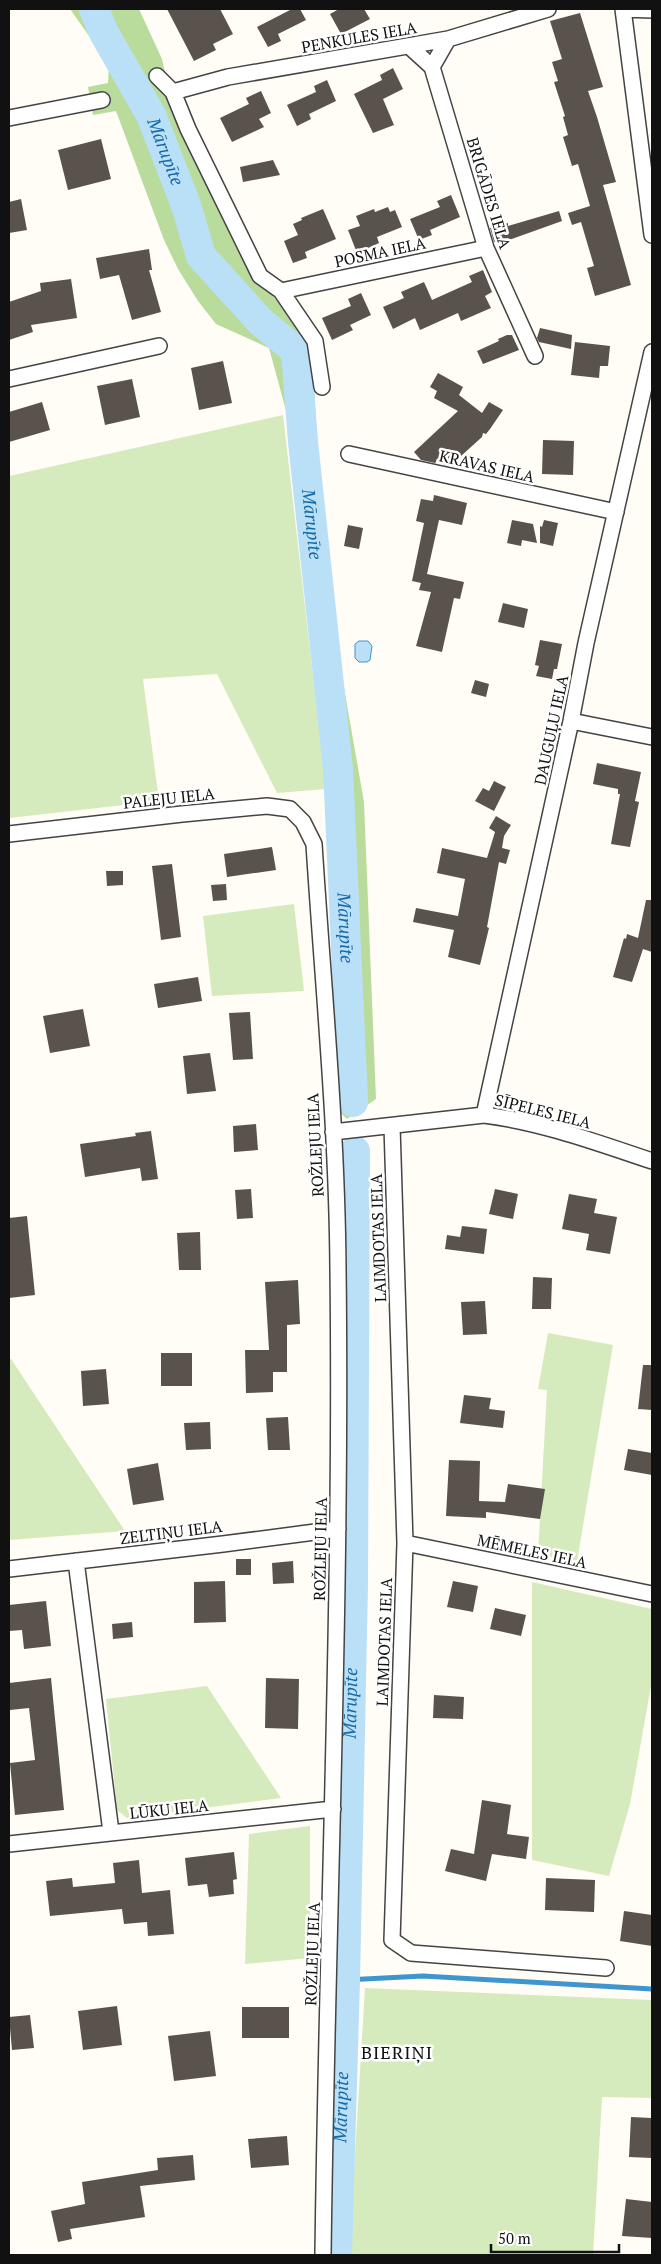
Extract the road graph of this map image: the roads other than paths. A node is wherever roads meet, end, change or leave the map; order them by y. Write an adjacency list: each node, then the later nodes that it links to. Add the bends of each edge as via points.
1 (548, 9): 4 (street, PENKULES IELA)
2 (623, 9): 3 (street); 11 (street)
3 (652, 10)
4 (448, 39): 5 (street, PENKULES IELA); 6 (street)
5 (409, 46): 6 (street); 8 (street, PENKULES IELA, via 228,77)
6 (432, 67): 12 (street, BRIGĀDES IELA)
7 (157, 76): 8 (street)
8 (173, 92): 13 (street, via 260,276)
9 (102, 100): 10 (street)
10 (9, 118)
11 (652, 235)
12 (486, 248): 13 (street, POSMA IELA); 16 (street, BRIGĀDES IELA)
13 (281, 291): 18 (street, via 315,341)
14 (159, 346): 17 (street)
15 (652, 352): 20 (street, DAUGUĻU IELA)
16 (535, 356)
17 (9, 379)
18 (322, 387)
19 (349, 454): 20 (street, KRAVAS IELA)
20 (616, 512): 21 (street, DAUGUĻU IELA)
21 (571, 721): 22 (street); 25 (street, DAUGUĻU IELA)
22 (652, 737)
23 (9, 834): 24 (street, PALEJU IELA, via 267,806 290,809 303,822)
24 (314, 844): 27 (street, ROŽLEJU IELA)
25 (484, 1114): 26 (street, SĪPELES IELA); 28 (street, SĪPELES IELA, via 596,1142)
26 (392, 1126): 27 (street, SĪPELES IELA); 30 (street, LAIMDOTAS IELA)
27 (333, 1132): 29 (street, ROŽLEJU IELA, via 338,1266)
28 (652, 1161)
29 (338, 1529): 31 (street, ZELTIŅU IELA); 34 (street, ROŽLEJU IELA)
30 (405, 1543): 33 (street, MĒMELES IELA); 37 (street, LAIMDOTAS IELA, via 392,1940 411,1953)
31 (76, 1561): 32 (street, ZELTIŅU IELA); 35 (street)
32 (9, 1568)
33 (652, 1594)
34 (333, 1809): 35 (street, LŪKU IELA); 38 (street, ROŽLEJU IELA)
35 (111, 1832): 36 (street, LŪKU IELA)
36 (9, 1844)
37 (606, 1968)
38 (323, 2255)

